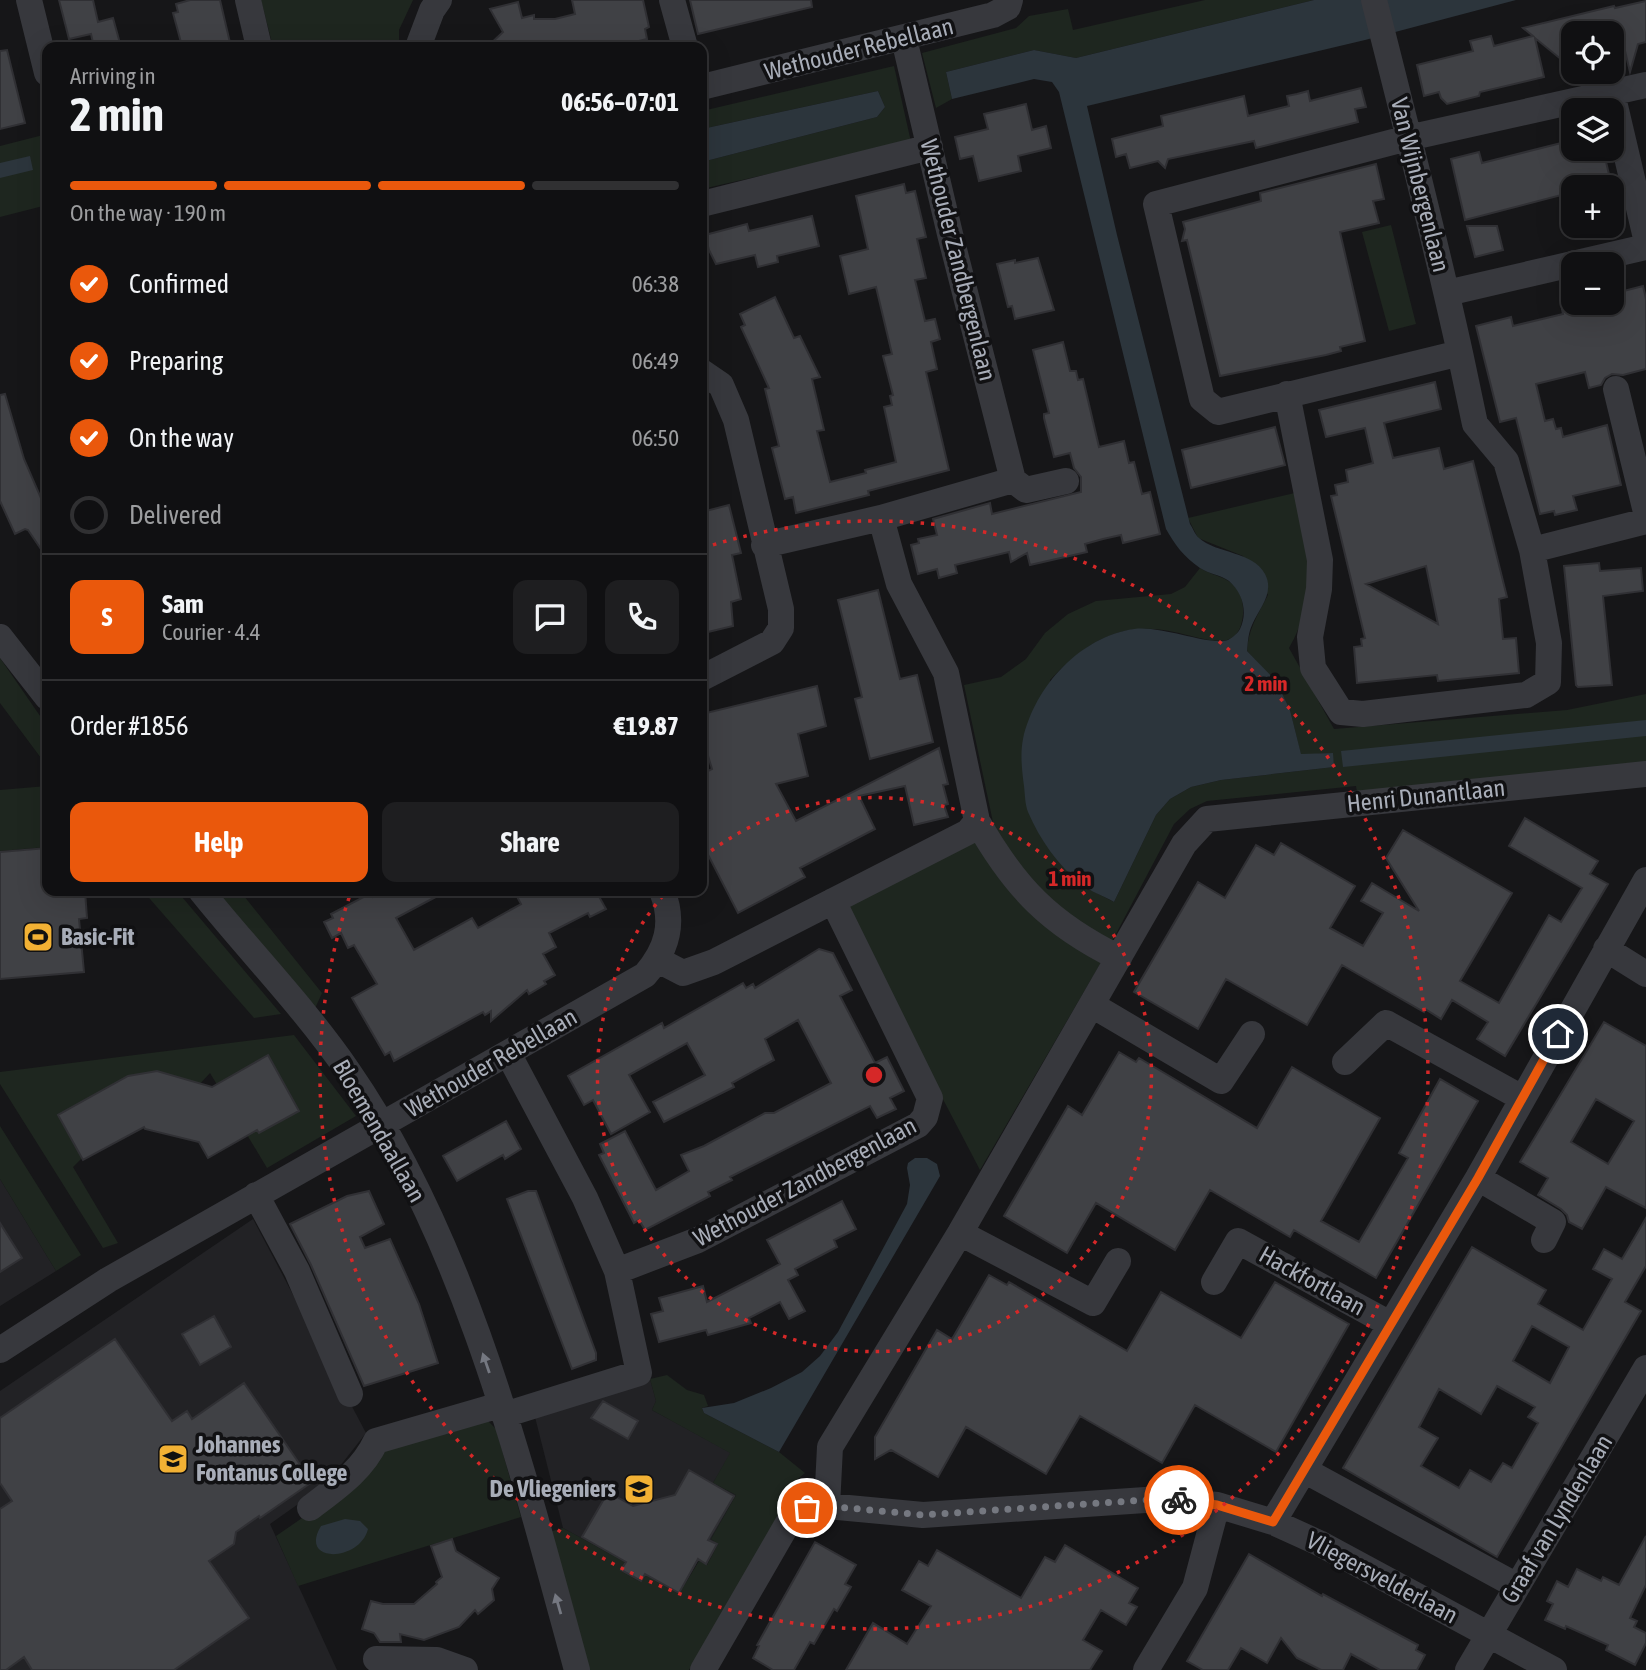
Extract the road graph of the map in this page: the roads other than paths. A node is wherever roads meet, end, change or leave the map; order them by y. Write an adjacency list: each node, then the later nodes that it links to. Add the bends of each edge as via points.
1 (29, 0): 11 (street)
2 (248, 0): 8 (street)
3 (439, 0): 9 (street)
4 (673, 0): 10 (street)
5 (1010, 0): 7 (street, Wethouder Rebellaan, via 993,15)
6 (1374, 0): 15 (street, Van Wijnbergenlaan)
7 (904, 39): 13 (street, Wethouder Rebellaan); 16 (street, Wethouder Zandbergenlaan)
8 (258, 42)
9 (420, 42)
10 (684, 42)
11 (42, 53)
12 (1646, 85): 14 (street)
13 (707, 86)
14 (1612, 93): 15 (street); 18 (street)
15 (1408, 138): 20 (street, Van Wijnbergenlaan); 24 (street, via 1156,204 1202,399 1218,412)
16 (930, 147): 17 (street); 25 (street, Wethouder Zandbergenlaan)
17 (707, 203)
18 (1646, 238)
19 (1646, 247): 20 (street, Van Wijnbergenlaan)
20 (1447, 293): 21 (street)
21 (1460, 353): 24 (street); 31 (street, via 1475,424 1506,461)
22 (707, 375): 30 (street, via 721,385 736,420)
23 (1616, 389): 27 (street)
24 (1287, 394): 31 (street, via 1320,561 1310,637 1313,668 1341,712 1363,714 1525,695 1548,682 1549,643)
25 (1013, 480): 26 (street, via 1026,490); 28 (street)
26 (1066, 481)
27 (1646, 512)
28 (881, 518): 30 (street); 36 (street, via 899,584 946,673)
29 (1646, 521): 31 (street)
30 (764, 545): 33 (street, via 781,609 780,628 772,642)
31 (1532, 550)
32 (0, 637): 34 (street)
33 (707, 675)
34 (42, 691)
35 (1646, 774): 42 (street, Henri Dunantlaan, via 1207,819 1184,844)
36 (977, 821): 40 (street, via 968,832); 42 (street, via 1035,903 1085,942)
37 (1646, 880): 41 (street, Hackfortlaan)
38 (205, 896): 50 (street, Bloemendaallaan, via 347,1070)
39 (663, 896): 43 (street, via 670,919)
40 (833, 901): 43 (street, via 683,973); 56 (street, Wethouder Zandbergenlaan, via 930,1098 925,1117 918,1125 698,1240)
41 (1606, 949): 44 (street); 49 (street, Hackfortlaan)
42 (1119, 958): 45 (street)
43 (658, 960): 47 (street, Wethouder Rebellaan, via 645,975)
44 (1646, 974)
45 (1092, 1005): 46 (street, via 1221,1081); 53 (street)
46 (1252, 1034)
47 (508, 1053): 50 (street, Wethouder Rebellaan); 56 (street, via 585,1198)
48 (1345, 1062): 49 (street, via 1386,1023)
49 (1521, 1098): 51 (street, Hackfortlaan)
50 (381, 1125): 52 (street, Wethouder Rebellaan); 62 (street, Bloemendaallaan, one-way to 50, via 449,1257)
51 (1478, 1178): 54 (street, via 1553,1222); 58 (street, Hackfortlaan)
52 (256, 1195): 59 (street, Wethouder Rebellaan, via 108,1280); 61 (street, via 297,1271)
53 (960, 1233): 55 (street, via 1093,1303); 65 (street, via 830,1447)
54 (1544, 1240)
55 (1118, 1261)
56 (617, 1271): 62 (street, via 639,1373)
57 (1214, 1282): 58 (street, Hackfortlaan, via 1238,1241)
58 (1390, 1324): 63 (street, Hackfortlaan)
59 (0, 1350)
60 (1646, 1368): 68 (street, Graaf van Lyndenlaan)
61 (351, 1394)
62 (502, 1410): 66 (street, via 376,1441 357,1471); 71 (street, Bloemendaallaan, one-way to 62)
63 (1304, 1470): 67 (street, Hackfortlaan); 68 (street)
64 (1217, 1505): 65 (street, Vliegersvelderlaan, via 1160,1499 923,1515); 67 (street, Vliegersvelderlaan); 74 (street, via 1195,1588)
65 (827, 1506): 73 (street, via 807,1508 792,1516)
66 (310, 1508)
67 (1273, 1522): 69 (street, Vliegersvelderlaan)
68 (1517, 1586): 69 (street, Graaf van Lyndenlaan)
69 (1488, 1634): 75 (street, Graaf van Lyndenlaan); 76 (street, Vliegersvelderlaan)
70 (376, 1659): 72 (street, via 437,1660)
71 (574, 1669)
72 (464, 1670)
73 (703, 1670)
74 (1146, 1670)
75 (1468, 1670)
76 (1554, 1670)

